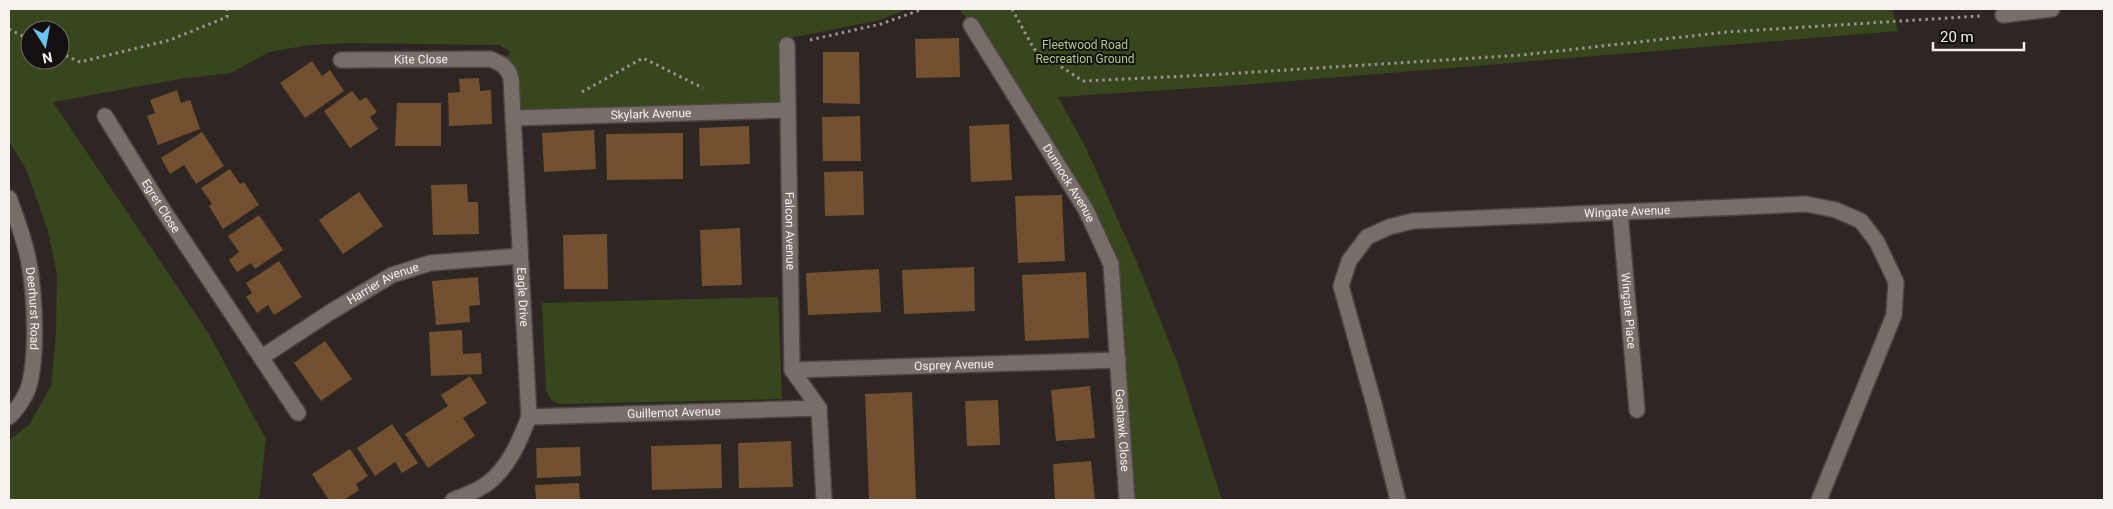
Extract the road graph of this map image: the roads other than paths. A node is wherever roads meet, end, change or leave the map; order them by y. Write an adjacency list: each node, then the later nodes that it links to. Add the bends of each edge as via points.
1 (2052, 9): 2 (street)
2 (2003, 15)
3 (971, 25): 14 (street, Dunnock Avenue, via 1086,210 1111,264)
4 (787, 45): 7 (street, Falcon Avenue)
5 (341, 60): 6 (street, Kite Close, via 490,59)
6 (500, 63): 9 (street, Eagle Drive, via 510,78)
7 (787, 110): 9 (street, Skylark Avenue); 15 (street, Falcon Avenue)
8 (105, 116): 13 (street, Egret Close, via 163,210)
9 (513, 118): 12 (street, Eagle Drive)
10 (9, 198): 19 (street, Deerhurst Road, via 29,263 34,320 28,390)
11 (1620, 212): 17 (street, Wingate Place); 24 (street, Wingate Avenue, via 1413,221 1367,237 1349,261 1341,286); 25 (street, Wingate Avenue, via 1806,204 1836,210 1862,221 1877,242 1896,282 1894,315)
12 (520, 256): 13 (street, Harrier Avenue, via 430,263 392,275); 20 (street, Eagle Drive)
13 (262, 357): 18 (street)
14 (1118, 360): 15 (street, Osprey Avenue); 23 (street, Goshawk Close)
15 (792, 370): 16 (street)
16 (819, 408): 20 (street, Guillemot Avenue); 22 (street)
17 (1637, 410)
18 (298, 413)
19 (9, 417)
20 (529, 417): 21 (street, Eagle Drive, via 518,444 500,471 489,483)
21 (453, 500)
22 (824, 500)
23 (1127, 500)
24 (1398, 500)
25 (1819, 500)

